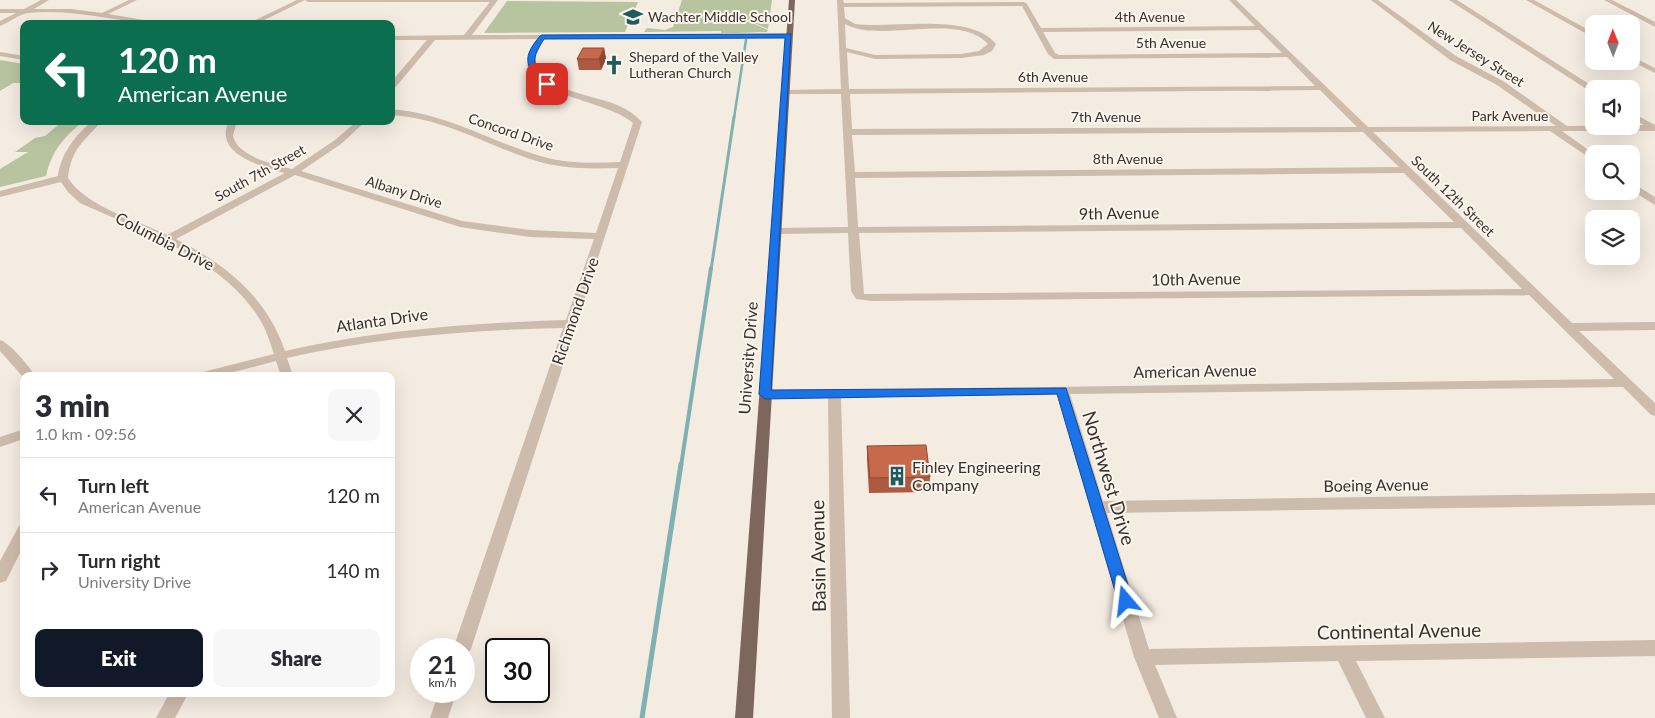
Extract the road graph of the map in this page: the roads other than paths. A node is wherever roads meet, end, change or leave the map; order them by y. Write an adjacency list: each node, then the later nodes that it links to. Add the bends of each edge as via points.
1 (46, 0): 14 (street)
2 (134, 0): 15 (street)
3 (302, 0): 18 (street)
4 (308, 0): 5 (street)
5 (495, 0): 25 (street)
6 (792, 0): 24 (main road, University Drive)
7 (1232, 0): 21 (street, South 12th Street)
8 (1374, 0): 48 (street, New Jersey Street, via 1453,58 1500,83)
9 (1452, 0): 36 (street)
10 (1529, 0): 23 (street)
11 (1607, 0): 20 (street)
12 (840, 2): 16 (street); 22 (street, via 1024,4)
13 (0, 11): 14 (street)
14 (24, 11): 15 (street); 19 (street)
15 (103, 14): 17 (street)
16 (841, 19): 29 (street); 29 (street, via 853,26 868,28 965,29 981,33 991,41 986,51 968,56 875,56)
17 (140, 20)
18 (259, 20)
19 (0, 24)
20 (1655, 25)
21 (1261, 28): 22 (street, 4th Avenue); 31 (street, South 12th Street)
22 (1038, 30): 31 (street, 5th Avenue, via 1055,56)
23 (1585, 31)
24 (788, 36): 26 (street); 38 (main road, University Drive)
25 (467, 37): 26 (street); 28 (street)
26 (542, 37): 51 (street, Richmond Drive, via 531,60 540,78 567,94 629,112 635,117 638,122)
27 (395, 38): 28 (street)
28 (433, 38): 35 (street)
29 (843, 49): 39 (street)
30 (0, 54): 32 (street)
31 (1288, 55): 37 (street, South 12th Street)
32 (20, 57)
33 (1640, 63): 34 (street)
34 (1655, 71)
35 (395, 81)
36 (1585, 84)
37 (1322, 88): 39 (street, 6th Avenue); 46 (street, South 12th Street)
38 (785, 92): 39 (street, 6th Avenue); 61 (main road, University Drive)
39 (845, 92): 49 (street)
40 (395, 112): 51 (street, Concord Drive, via 432,118 540,159 573,164)
41 (1640, 119): 45 (street)
42 (93, 125): 55 (street, via 72,148 64,164)
43 (231, 125): 53 (street, Albany Drive, via 228,136 235,148 254,159)
44 (357, 125): 53 (street, South 7th Street)
45 (1655, 128): 48 (street, Park Avenue)
46 (1364, 129): 47 (street, Park Avenue); 49 (street, 7th Avenue); 52 (street, South 12th Street)
47 (1553, 129): 48 (street, Park Avenue); 50 (street)
48 (1566, 129)
49 (848, 132): 54 (street)
50 (1585, 152)
51 (624, 165): 62 (street, Richmond Drive)
52 (1406, 170): 54 (street, 8th Avenue); 59 (street, South 12th Street)
53 (294, 172): 62 (street, Albany Drive, via 468,225 540,235); 63 (street, South 7th Street)
54 (850, 174): 60 (street)
55 (63, 178): 57 (street); 63 (street, Columbia Drive, via 84,201)
56 (1640, 191): 58 (street)
57 (0, 194)
58 (1655, 202)
59 (1463, 225): 60 (street, 9th Avenue); 64 (street, South 12th Street)
60 (854, 231): 61 (street, 9th Avenue); 64 (street, 10th Avenue, via 860,297)
61 (775, 232): 76 (main road, University Drive)
62 (600, 236): 65 (street, Richmond Drive)
63 (166, 240): 69 (street, Columbia Drive, via 224,272 251,299 265,317)
64 (1532, 292): 67 (street, South 12th Street)
65 (570, 324): 69 (street, Atlanta Drive, via 432,330 340,343); 84 (street, Richmond Drive)
66 (1655, 326): 67 (street)
67 (1568, 327): 73 (street, South 12th Street)
68 (0, 344): 70 (street)
69 (280, 356): 71 (street, Atlanta Drive); 72 (street, Columbia Drive)
70 (25, 372)
71 (219, 372)
72 (286, 372)
73 (1626, 383): 74 (street, American Avenue); 77 (street, South 12th Street)
74 (1062, 390): 75 (street, American Avenue); 81 (street, Northwest Drive)
75 (834, 393): 76 (street, American Avenue); 93 (street, Basin Avenue)
76 (765, 394): 92 (main road, University Drive)
77 (1655, 411)
78 (20, 435): 79 (street)
79 (0, 442)
80 (1655, 499): 81 (street, Boeing Avenue)
81 (1097, 506): 87 (street, Northwest Drive)
82 (20, 538): 83 (street)
83 (0, 576)
84 (466, 638)
85 (1655, 648): 86 (street, Continental Avenue)
86 (1343, 653): 87 (street, Continental Avenue); 95 (street)
87 (1143, 657): 94 (street, Northwest Drive)
88 (177, 697): 90 (street)
89 (444, 703): 91 (street)
90 (165, 718)
91 (439, 718)
92 (744, 718)
93 (841, 718)
94 (1168, 718)
95 (1376, 718)

